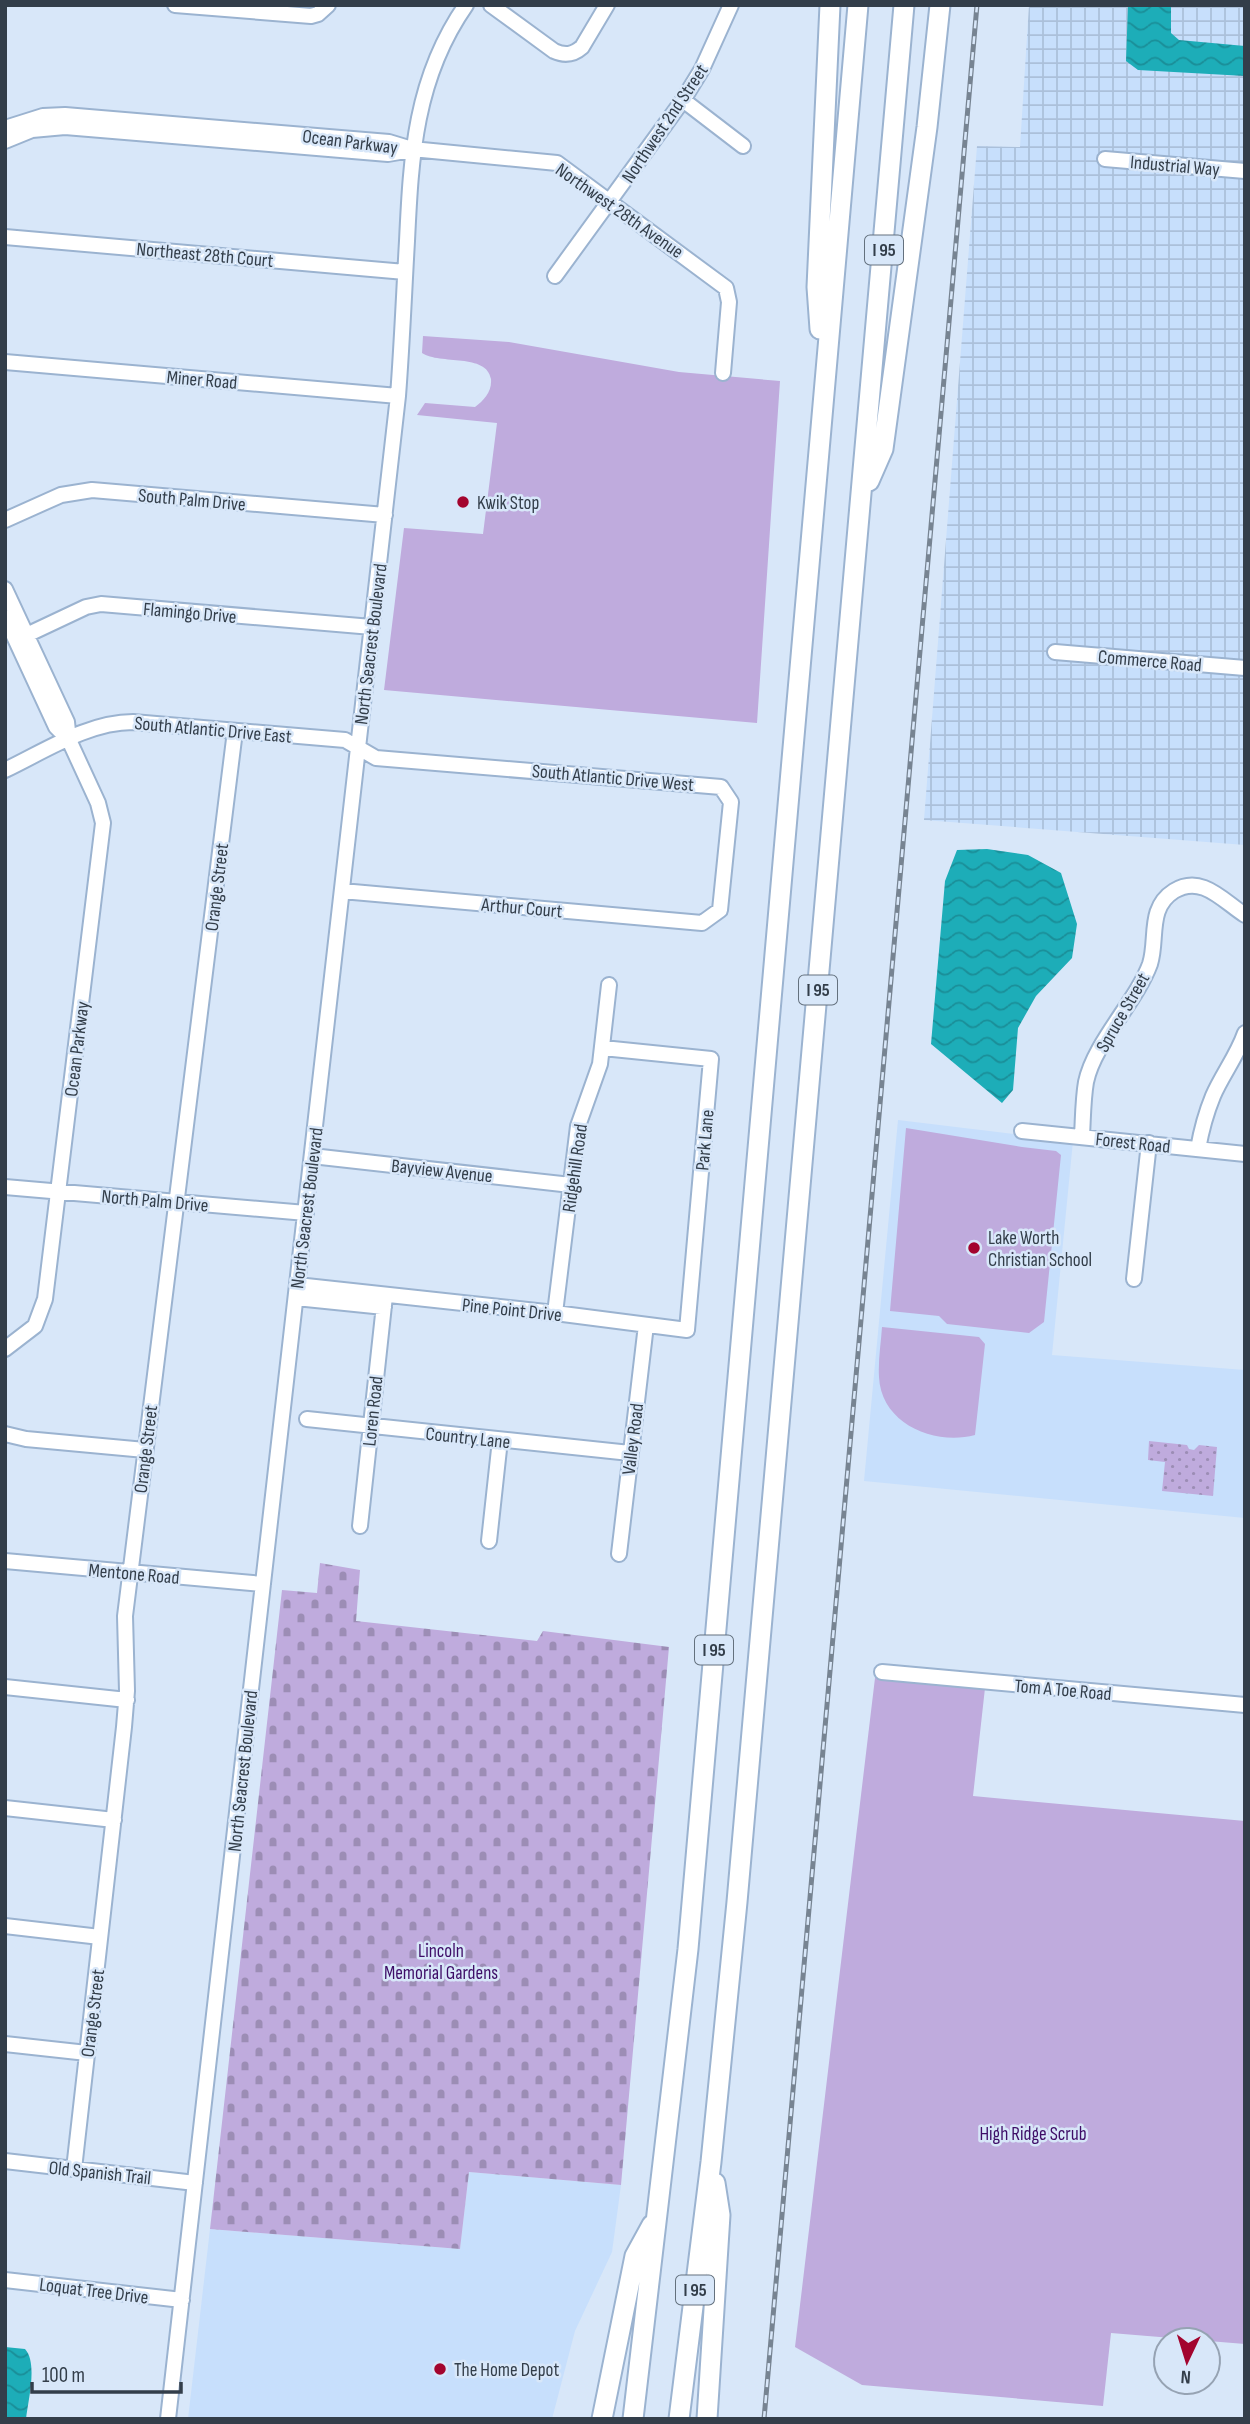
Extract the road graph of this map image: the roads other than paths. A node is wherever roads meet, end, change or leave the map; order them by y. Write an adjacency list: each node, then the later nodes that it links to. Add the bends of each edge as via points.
1 (175, 5): 10 (street, via 311,16)
2 (466, 5): 14 (street, North Seacrest Boulevard, via 429,78)
3 (491, 5): 4 (street, via 563,55 582,47)
4 (607, 5)
5 (732, 5): 11 (street, Northwest 2nd Street)
6 (830, 5): 23 (highway, via 817,287)
7 (858, 5): 23 (highway, I 95)
8 (904, 5): 25 (highway, I 95)
9 (940, 5): 25 (highway, via 883,449)
10 (323, 10)
11 (683, 100): 13 (street); 17 (street, Northwest 2nd Street)
12 (6, 136): 14 (street, Ocean Parkway, via 43,116 65,115 227,134 389,142)
13 (743, 146)
14 (412, 149): 17 (street, Northwest 28th Avenue, via 550,161); 19 (street, North Seacrest Boulevard)
15 (1105, 159): 16 (street, Industrial Way)
16 (1245, 171)
17 (610, 201): 20 (street, Northwest 2nd Street); 22 (street, Northwest 28th Avenue, via 721,283 729,295)
18 (5, 237): 19 (street, Northeast 28th Court)
19 (405, 272): 24 (street, North Seacrest Boulevard)
20 (555, 276)
21 (5, 362): 24 (street, Miner Road)
22 (723, 373)
23 (824, 387): 89 (highway, I 95, via 688,1949)
24 (398, 396): 26 (street, North Seacrest Boulevard)
25 (863, 495): 86 (highway, I 95)
26 (385, 515): 27 (street, South Palm Drive, via 92,490 61,495); 30 (street, North Seacrest Boulevard)
27 (5, 520)
28 (5, 589): 31 (street, Ocean Parkway)
29 (5, 617): 31 (street, Ocean Parkway)
30 (372, 627): 31 (street, Flamingo Drive, via 101,604); 36 (street, North Seacrest Boulevard)
31 (21, 638): 35 (street, Ocean Parkway, via 67,722)
32 (1055, 652): 33 (street, Commerce Road)
33 (1245, 668)
34 (235, 731): 35 (street, South Atlantic Drive East, via 123,722); 36 (street, South Atlantic Drive East, via 345,740); 54 (street, Orange Street)
35 (69, 740): 37 (street, South Atlantic Drive East); 53 (street, Ocean Parkway, via 103,822)
36 (358, 748): 38 (street, North Seacrest Boulevard); 40 (street, South Atlantic Drive West, via 376,758 721,787 731,802 720,910)
37 (5, 770)
38 (342, 891): 40 (street, Arthur Court); 50 (street, North Seacrest Boulevard)
39 (1245, 915): 46 (street, Spruce Street, via 1211,889 1193,885 1175,890 1161,903 1150,963 1086,1081)
40 (702, 923)
41 (609, 985): 43 (street, Ridgehill Road)
42 (1245, 1033): 44 (street)
43 (603, 1048): 51 (street, Ridgehill Road, via 578,1126); 61 (street, Park Lane, via 711,1059)
44 (1242, 1051): 48 (street, via 1213,1097)
45 (1022, 1130): 46 (street, Forest Road)
46 (1082, 1136): 47 (street, Forest Road)
47 (1149, 1143): 48 (street, Forest Road); 56 (street)
48 (1198, 1149): 49 (street, Forest Road)
49 (1245, 1154)
50 (312, 1156): 51 (street, Bayview Avenue); 55 (street, North Seacrest Boulevard)
51 (571, 1185): 59 (street, Ridgehill Road)
52 (5, 1187): 53 (street, North Palm Drive)
53 (59, 1191): 54 (street, North Palm Drive); 62 (street, Ocean Parkway, via 42,1311 35,1326)
54 (176, 1202): 55 (street, North Palm Drive); 67 (street, Orange Street)
55 (306, 1213): 57 (street, North Seacrest Boulevard)
56 (1134, 1279)
57 (297, 1292): 58 (street, Pine Point Drive); 74 (street, North Seacrest Boulevard)
58 (385, 1302): 59 (street, Pine Point Drive); 64 (street, Loren Road)
59 (555, 1313): 60 (street, Pine Point Drive)
60 (646, 1325): 61 (street, Pine Point Drive); 68 (street, Valley Road)
61 (687, 1330)
62 (5, 1349)
63 (307, 1419): 64 (street, Country Lane)
64 (370, 1426): 66 (street, Country Lane); 69 (street, Loren Road)
65 (5, 1434): 67 (street)
66 (500, 1440): 68 (street, Country Lane); 70 (street)
67 (145, 1450): 73 (street, Orange Street)
68 (630, 1453): 71 (street, Valley Road)
69 (359, 1526)
70 (489, 1541)
71 (619, 1554)
72 (5, 1561): 73 (street, Mentone Road)
73 (130, 1573): 74 (street, Mentone Road); 77 (street, Orange Street, via 125,1633)
74 (263, 1584): 88 (street, North Seacrest Boulevard)
75 (882, 1672): 78 (street, Tom A Toe Road)
76 (5, 1687): 77 (street)
77 (127, 1700): 80 (street, Orange Street)
78 (1245, 1705)
79 (5, 1808): 80 (street)
80 (114, 1820): 82 (street, Orange Street)
81 (5, 1926): 82 (street)
82 (100, 1937): 84 (street, Orange Street)
83 (5, 2044): 84 (street)
84 (87, 2053): 87 (street, Orange Street)
85 (5, 2161): 87 (street, Old Spanish Trail)
86 (711, 2162): 95 (highway, I 95); 96 (highway, via 720,2215)
87 (74, 2169): 88 (street, Old Spanish Trail)
88 (195, 2183): 91 (street, North Seacrest Boulevard)
89 (658, 2215): 93 (highway, via 635,2256); 94 (highway, I 95)
90 (5, 2280): 91 (street, Loquat Tree Drive)
91 (182, 2300): 92 (street, North Seacrest Boulevard)
92 (168, 2419)
93 (601, 2419)
94 (633, 2419)
95 (679, 2419)
96 (707, 2419)

